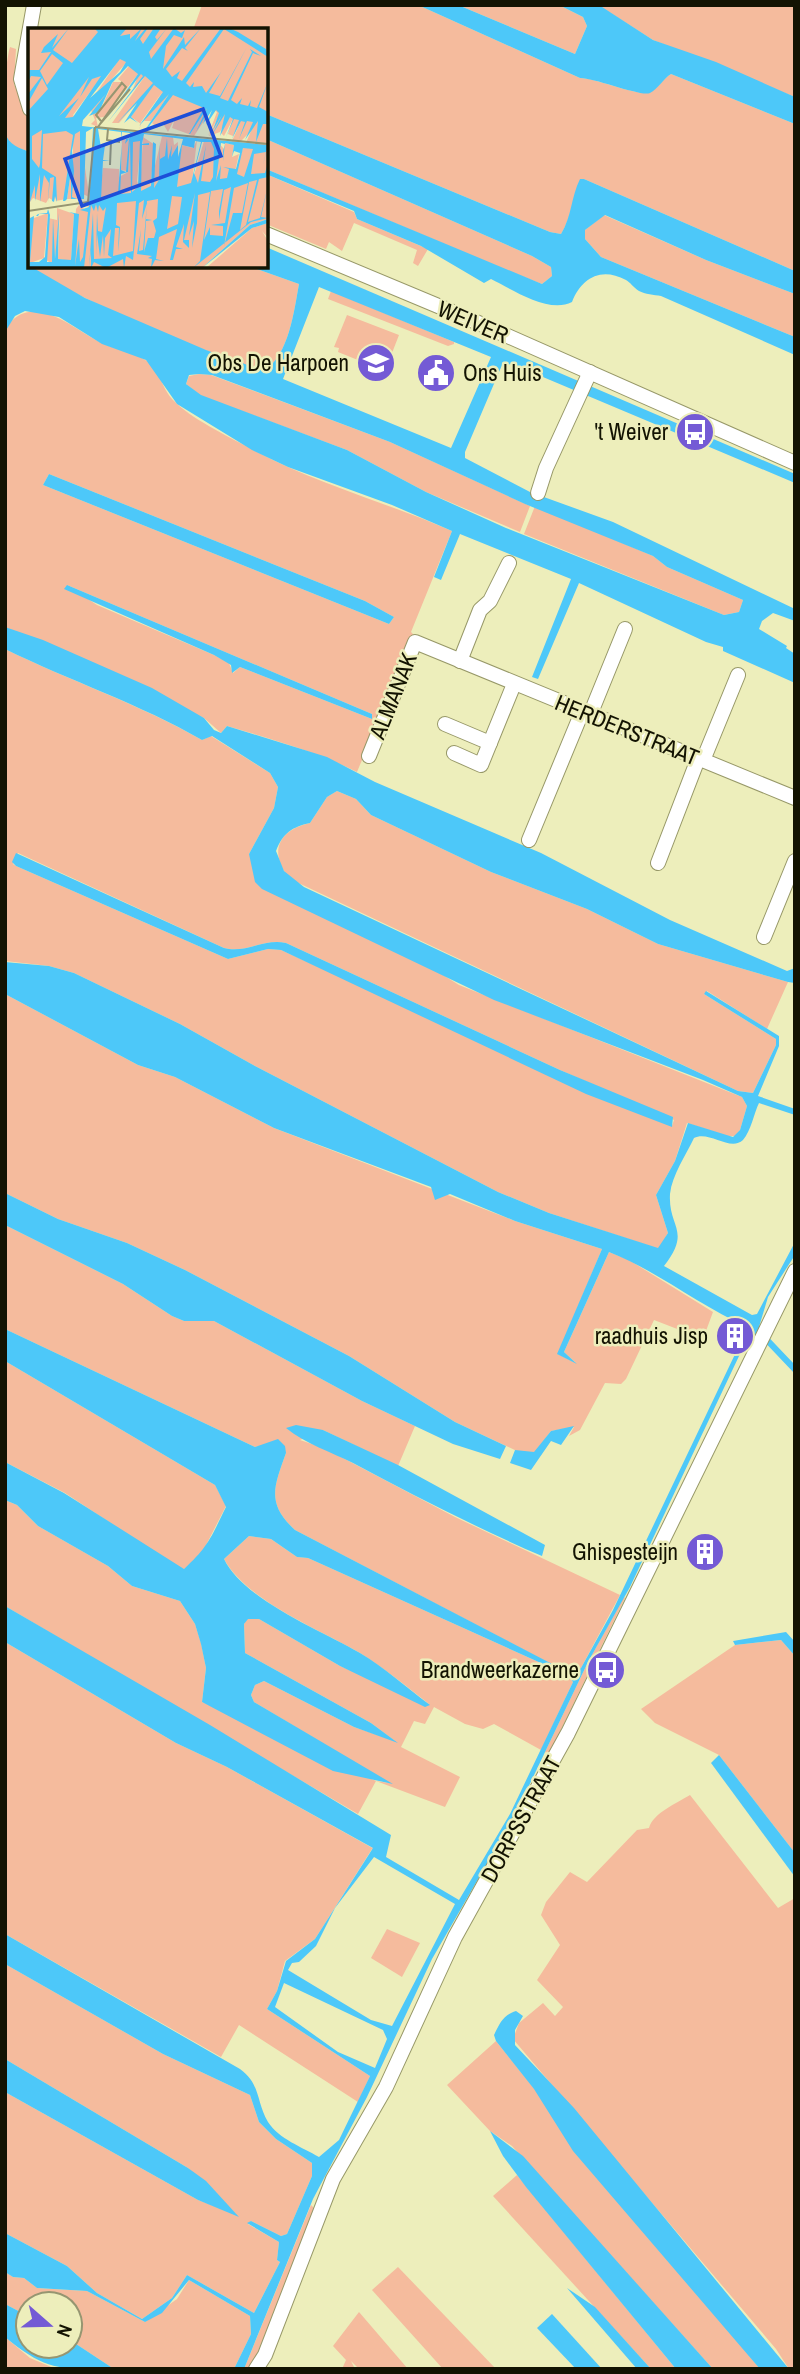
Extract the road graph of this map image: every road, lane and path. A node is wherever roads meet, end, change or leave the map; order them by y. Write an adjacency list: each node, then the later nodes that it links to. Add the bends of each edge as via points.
1 (34, 5): 2 (street)
2 (29, 28)
3 (28, 36): 4 (street, via 22,66)
4 (28, 104)
5 (268, 235): 6 (street, WEIVER)
6 (588, 377): 7 (street, WEIVER); 8 (street)
7 (795, 463)
8 (538, 493)
9 (509, 563): 11 (street, via 490,601 480,610)
10 (625, 629): 14 (street)
11 (460, 660): 13 (street, HERDERSTRAAT); 18 (street, ALMANAK, via 415,642)
12 (738, 675): 19 (street, via 706,753)
13 (514, 684): 14 (street, HERDERSTRAAT); 16 (street)
14 (586, 713): 19 (street, HERDERSTRAAT); 21 (street)
15 (445, 724): 16 (street)
16 (490, 743): 17 (street, via 481,765)
17 (454, 753)
18 (369, 756)
19 (698, 759): 20 (street, HERDERSTRAAT); 23 (street)
20 (795, 799)
21 (529, 840)
22 (795, 861): 24 (street)
23 (658, 863)
24 (764, 937)
25 (795, 1271): 26 (street, DORPSSTRAAT, via 568,1733 456,1937 387,2087 333,2179)
26 (256, 2369)

